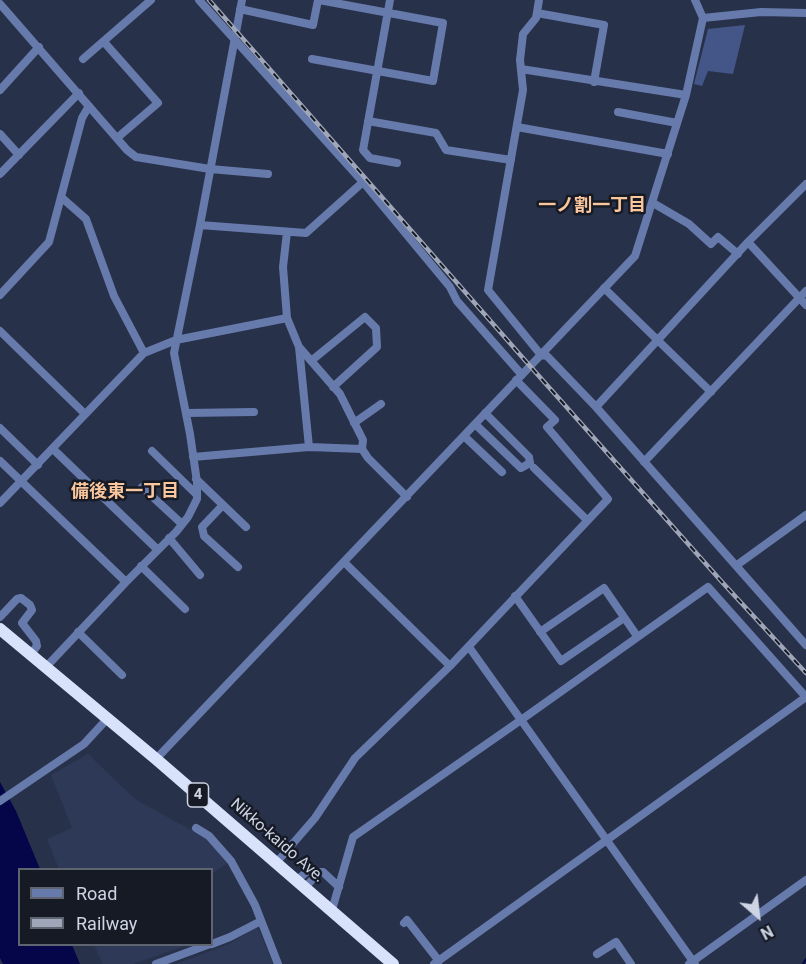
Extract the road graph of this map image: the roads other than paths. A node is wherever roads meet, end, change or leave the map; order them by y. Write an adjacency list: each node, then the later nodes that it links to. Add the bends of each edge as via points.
1 (151, 0): 14 (street)
2 (199, 0): 13 (street)
3 (319, 0): 8 (street, via 313,25); 9 (street)
4 (390, 0): 9 (street)
5 (539, 0): 10 (street)
6 (695, 0): 12 (street)
7 (0, 4): 15 (street)
8 (241, 4): 13 (street)
9 (388, 13): 19 (street); 19 (street, via 443,23 433,81)
10 (537, 13): 18 (street, via 523,34); 20 (street, via 604,26)
11 (806, 14): 12 (street, via 761,12)
12 (703, 18): 23 (street)
13 (234, 40): 35 (street); 38 (street)
14 (104, 42): 16 (street); 30 (street, via 158,103)
15 (39, 47): 21 (street); 22 (street)
16 (83, 59)
17 (312, 59): 19 (street)
18 (521, 69): 20 (street); 28 (street, via 523,90)
19 (377, 71): 26 (street)
20 (594, 82): 23 (street)
21 (0, 90)
22 (79, 93): 24 (street); 31 (street)
23 (686, 95): 27 (street)
24 (89, 106): 30 (street); 40 (street, via 82,118)
25 (618, 112): 27 (street)
26 (369, 122): 33 (street, via 436,133 446,150); 34 (street, via 363,150 370,158)
27 (677, 123): 32 (street)
28 (517, 127): 32 (street); 33 (street)
29 (0, 134): 31 (street)
30 (117, 138): 35 (street, via 136,157)
31 (19, 154): 36 (street)
32 (668, 154): 41 (street)
33 (511, 160): 56 (street, via 488,290)
34 (397, 163)
35 (210, 169): 37 (street); 42 (street)
36 (0, 174)
37 (268, 174)
38 (363, 182): 43 (street, via 306,233); 58 (street)
39 (806, 184): 44 (street)
40 (61, 197): 48 (street, via 49,242); 55 (street, via 86,219 114,296)
41 (653, 203): 45 (street, via 688,224 711,244 718,237); 46 (street, via 635,256)
42 (200, 225): 43 (street); 52 (street)
43 (287, 231): 50 (street, via 283,267)
44 (748, 242): 45 (street); 47 (street)
45 (738, 254): 53 (street)
46 (604, 288): 53 (street); 56 (street)
47 (803, 294): 49 (street); 60 (street)
48 (0, 295)
49 (806, 305)
50 (287, 318): 52 (street); 54 (street)
51 (0, 331): 66 (street)
52 (176, 340): 55 (street); 64 (street, via 174,353)
53 (656, 340): 60 (street); 62 (street)
54 (298, 347): 57 (street); 71 (street)
55 (144, 353): 66 (street)
56 (541, 356): 58 (street); 62 (street, via 547,357)
57 (311, 361): 59 (street); 59 (street, via 365,317 376,328 377,347)
58 (519, 377): 65 (street); 89 (street, via 555,420 547,427 608,499)
59 (333, 387): 67 (street)
60 (711, 392): 77 (street)
61 (381, 404): 67 (street)
62 (596, 406): 77 (street)
63 (254, 412): 64 (street)
64 (186, 413): 75 (street)
65 (486, 413): 68 (street); 68 (street, via 529,457 530,463 521,468)
66 (85, 414): 72 (street)
67 (354, 423): 73 (street, via 363,440)
68 (475, 424): 70 (street)
69 (0, 428): 78 (street)
70 (464, 436): 80 (street); 85 (street)
71 (309, 447): 73 (street); 75 (street)
72 (53, 449): 78 (street); 93 (street)
73 (362, 449): 85 (street)
74 (152, 451): 84 (street)
75 (193, 457): 81 (street)
76 (0, 461): 82 (street)
77 (644, 462): 95 (street)
78 (38, 465): 82 (street)
79 (534, 468): 89 (street)
80 (502, 472)
81 (196, 479): 84 (street); 87 (street)
82 (22, 482): 86 (street); 99 (street)
83 (142, 487): 90 (street)
84 (197, 495): 90 (street)
85 (407, 497): 94 (street)
86 (0, 503)
87 (224, 505): 91 (street); 97 (street, via 202,527 204,536)
88 (806, 515): 95 (street)
89 (587, 520): 100 (street)
90 (182, 524): 92 (street)
91 (246, 527)
92 (169, 538): 93 (street); 98 (street)
93 (158, 550): 96 (street)
94 (344, 562): 111 (street); 117 (street)
95 (737, 565): 108 (street)
96 (141, 566): 99 (street); 101 (street)
97 (238, 567)
98 (200, 576)
99 (126, 582): 105 (street)
100 (515, 596): 106 (street); 109 (street)
101 (185, 609)
102 (0, 617): 110 (street, via 17,599 30,605 32,610 22,622 36,641)
103 (624, 618): 106 (street, via 561,661); 106 (street, via 604,588); 107 (street)
104 (0, 629): 110 (highway, Nikko-kaido Ave. / 4)
105 (78, 632): 112 (street); 113 (street)
106 (540, 632)
107 (637, 636): 114 (street, via 708,587); 116 (street)
108 (806, 645)
109 (469, 647): 111 (street); 116 (street)
110 (31, 654): 112 (highway, Nikko-kaido Ave. / 4)
111 (450, 666): 121 (street, via 355,758 301,840)
112 (46, 667): 115 (highway, Nikko-kaido Ave. / 4)
113 (122, 675)
114 (806, 697): 120 (street)
115 (107, 719): 117 (highway, Nikko-kaido Ave. / 4); 118 (street, via 84,744)
116 (521, 720): 120 (street); 126 (street, via 353,837)
117 (156, 759): 121 (highway, Nikko-kaido Ave. / 4)
118 (0, 801)
119 (196, 828): 128 (street, via 209,836 231,861)
120 (608, 840): 134 (street, via 559,880); 135 (street)
121 (276, 863): 125 (highway, Nikko-kaido Ave. / 4)
122 (310, 869): 125 (street)
123 (334, 873): 126 (street)
124 (806, 880): 135 (street)
125 (301, 884): 126 (street, via 320,872); 127 (highway, Nikko-kaido Ave. / 4)
126 (339, 884): 127 (street)
127 (332, 910): 133 (highway, Nikko-kaido Ave. / 4)
128 (261, 921): 130 (street); 137 (street)
129 (404, 923): 134 (street, via 407,920)
130 (213, 943)
131 (206, 946): 136 (street)
132 (597, 954): 138 (street, via 616,942)
133 (391, 958)
134 (437, 962)
135 (692, 963)
136 (156, 964)
137 (278, 964)
138 (631, 964)

